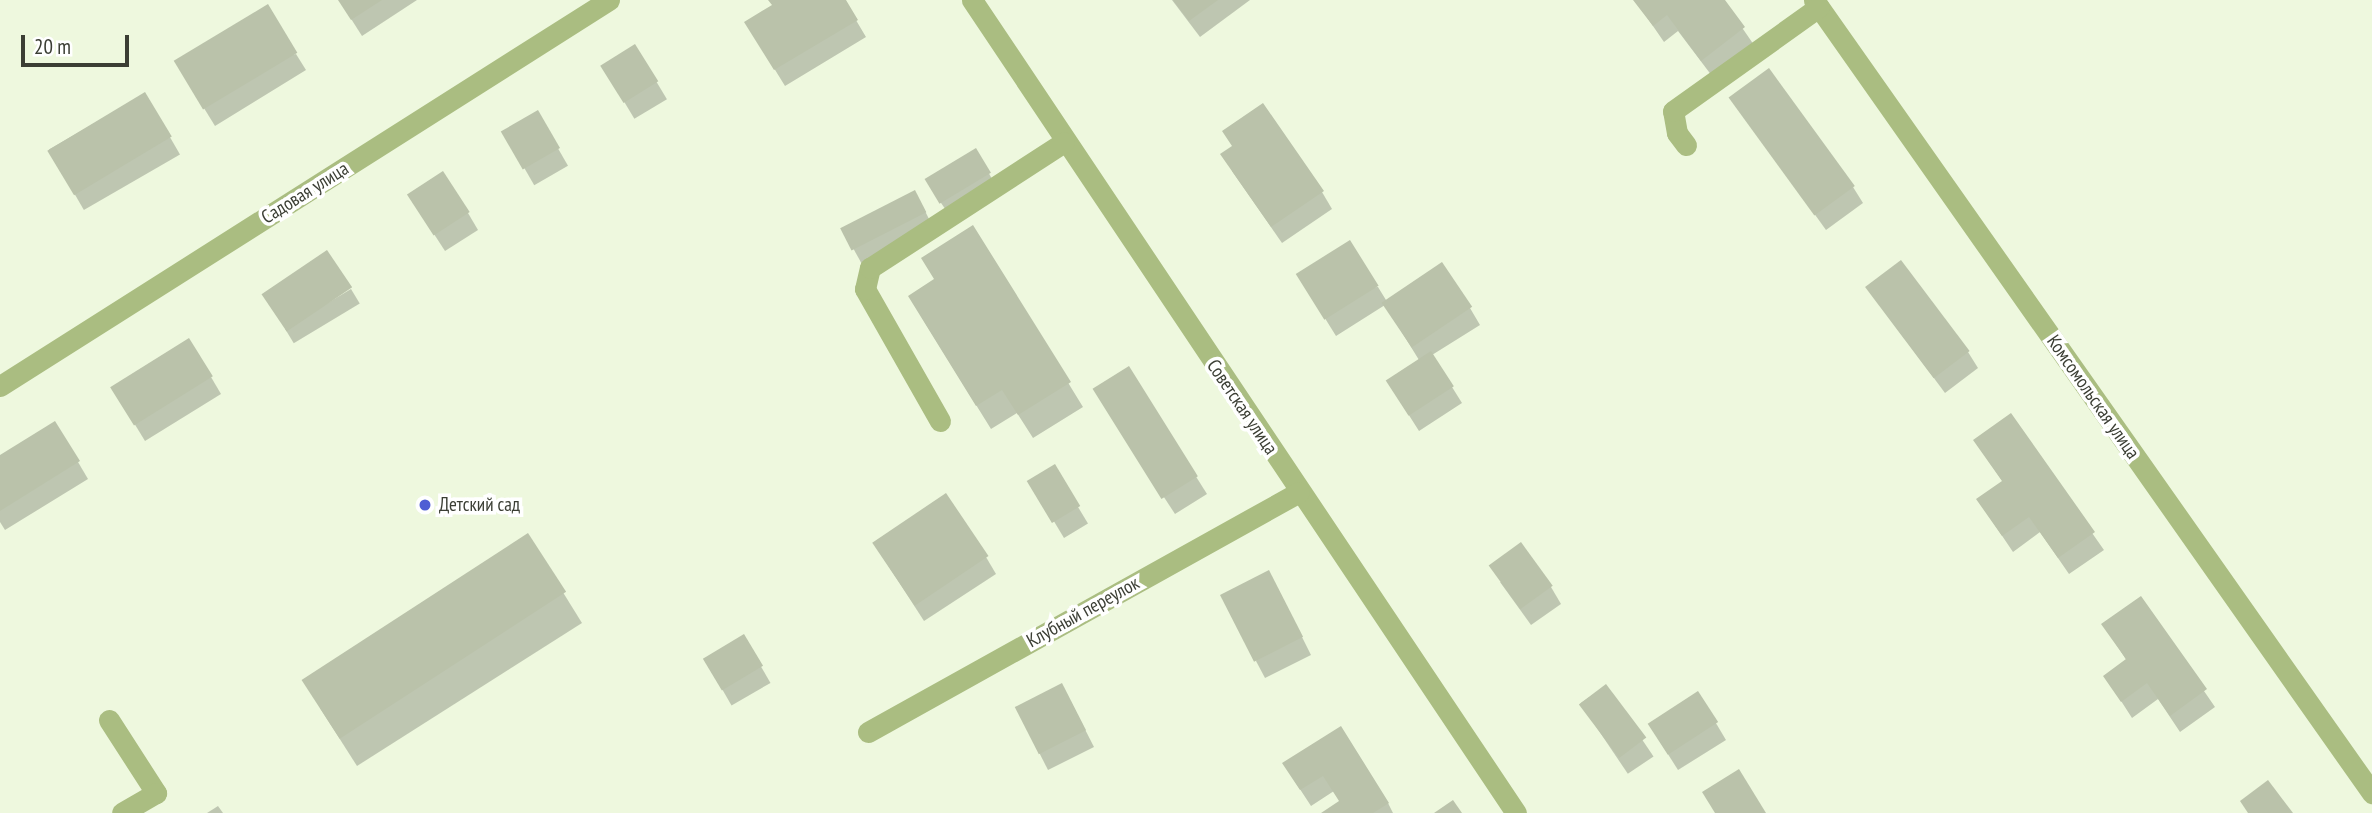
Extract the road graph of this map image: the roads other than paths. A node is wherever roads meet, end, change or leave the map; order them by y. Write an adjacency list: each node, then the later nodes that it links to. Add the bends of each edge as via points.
1 (609, 0): 6 (street, Садовая улица)
2 (972, 0): 4 (street, Советская улица)
3 (1817, 4): 5 (street, via 1673,111 1677,133); 11 (street, Комсомольская улица)
4 (1064, 142): 7 (street, via 870,268 865,289); 8 (street, Советская улица)
5 (1686, 145)
6 (0, 386)
7 (940, 421)
8 (1299, 492): 10 (street, Клубный переулок); 13 (street, Советская улица)
9 (109, 720): 12 (street, via 156,793)
10 (868, 732)
11 (2372, 793)
12 (122, 813)
13 (1516, 813)

